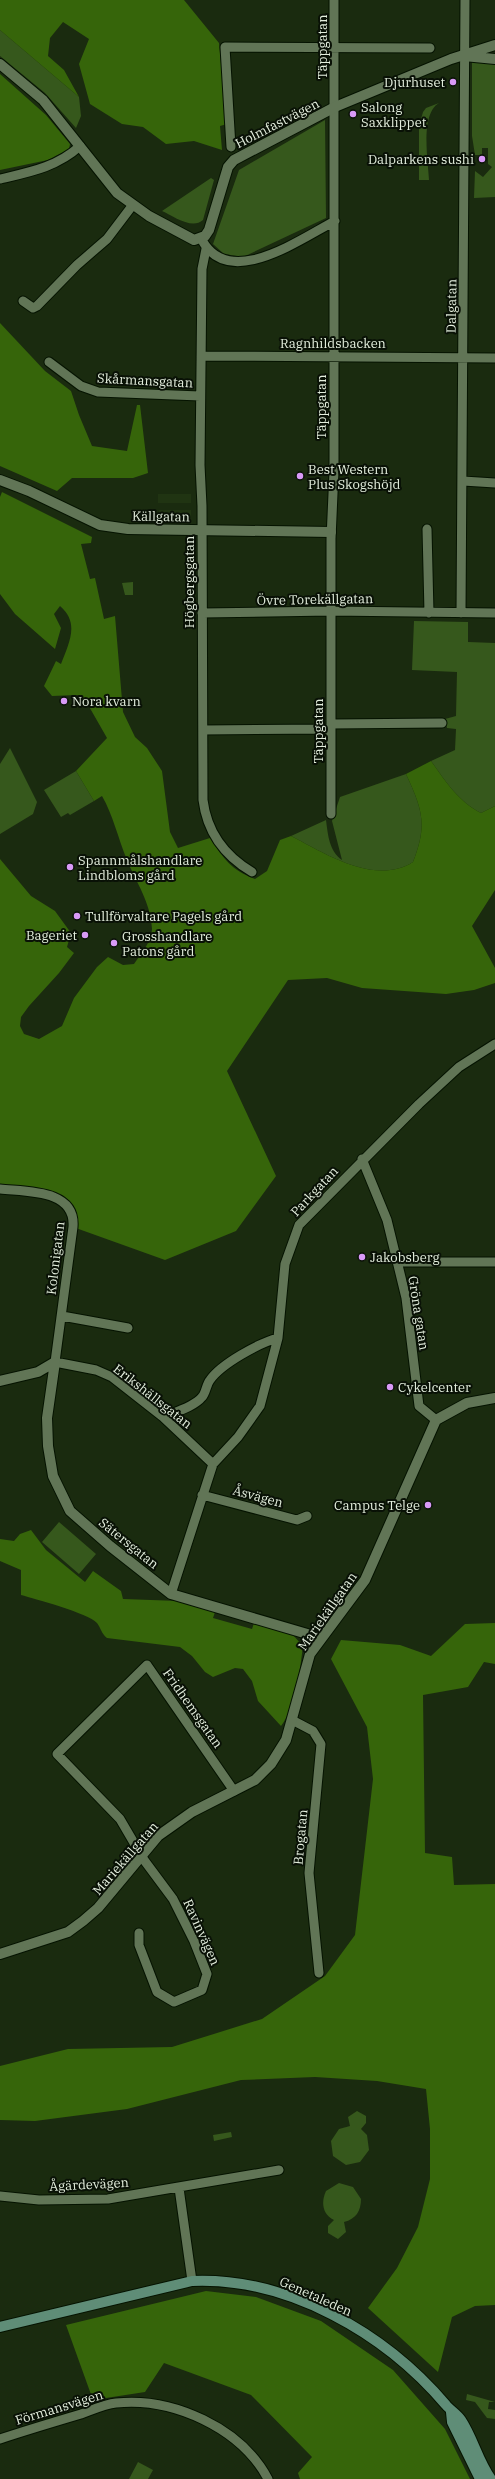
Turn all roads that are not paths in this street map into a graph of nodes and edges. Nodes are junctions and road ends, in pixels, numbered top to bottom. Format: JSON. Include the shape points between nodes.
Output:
{"nodes":[{"id":1,"x":334,"y":0,"type":"edge"},
{"id":2,"x":465,"y":0,"type":"edge"},
{"id":3,"x":495,"y":45,"type":"edge"},
{"id":4,"x":335,"y":47,"type":"junction"},
{"id":5,"x":430,"y":48,"type":"dead end"},
{"id":6,"x":464,"y":56,"type":"junction"},
{"id":7,"x":495,"y":59,"type":"edge"},
{"id":8,"x":0,"y":64,"type":"edge"},
{"id":9,"x":335,"y":107,"type":"junction"},
{"id":10,"x":80,"y":146,"type":"junction"},
{"id":11,"x":231,"y":147,"type":"dead end"},
{"id":12,"x":0,"y":179,"type":"edge"},
{"id":13,"x":132,"y":206,"type":"junction"},
{"id":14,"x":335,"y":221,"type":"junction"},
{"id":15,"x":201,"y":238,"type":"junction"},
{"id":16,"x":206,"y":250,"type":"junction"},
{"id":17,"x":23,"y":301,"type":"dead end"},
{"id":18,"x":201,"y":356,"type":"junction"},
{"id":19,"x":334,"y":356,"type":"junction"},
{"id":20,"x":464,"y":358,"type":"junction"},
{"id":21,"x":495,"y":358,"type":"edge"},
{"id":22,"x":49,"y":362,"type":"dead end"},
{"id":23,"x":200,"y":396,"type":"junction"},
{"id":24,"x":0,"y":480,"type":"edge"},
{"id":25,"x":463,"y":481,"type":"junction"},
{"id":26,"x":495,"y":483,"type":"edge"},
{"id":27,"x":427,"y":529,"type":"dead end"},
{"id":28,"x":202,"y":530,"type":"junction"},
{"id":29,"x":331,"y":532,"type":"junction"},
{"id":30,"x":331,"y":611,"type":"junction"},
{"id":31,"x":202,"y":613,"type":"junction"},
{"id":32,"x":429,"y":613,"type":"junction"},
{"id":33,"x":461,"y":613,"type":"junction"},
{"id":34,"x":495,"y":613,"type":"edge"},
{"id":35,"x":442,"y":723,"type":"dead end"},
{"id":36,"x":331,"y":726,"type":"junction"},
{"id":37,"x":203,"y":730,"type":"junction"},
{"id":38,"x":331,"y":814,"type":"dead end"},
{"id":39,"x":252,"y":872,"type":"dead end"},
{"id":40,"x":495,"y":1044,"type":"edge"},
{"id":41,"x":362,"y":1159,"type":"junction"},
{"id":42,"x":0,"y":1189,"type":"edge"},
{"id":43,"x":397,"y":1262,"type":"junction"},
{"id":44,"x":495,"y":1262,"type":"edge"},
{"id":45,"x":62,"y":1316,"type":"junction"},
{"id":46,"x":128,"y":1328,"type":"dead end"},
{"id":47,"x":278,"y":1338,"type":"junction"},
{"id":48,"x":55,"y":1362,"type":"junction"},
{"id":49,"x":0,"y":1381,"type":"edge"},
{"id":50,"x":495,"y":1398,"type":"edge"},
{"id":51,"x":163,"y":1417,"type":"junction"},
{"id":52,"x":436,"y":1420,"type":"junction"},
{"id":53,"x":213,"y":1464,"type":"junction"},
{"id":54,"x":202,"y":1495,"type":"junction"},
{"id":55,"x":307,"y":1516,"type":"dead end"},
{"id":56,"x":171,"y":1594,"type":"junction"},
{"id":57,"x":321,"y":1638,"type":"junction"},
{"id":58,"x":292,"y":1720,"type":"junction"},
{"id":59,"x":234,"y":1791,"type":"junction"},
{"id":60,"x":141,"y":1855,"type":"junction"},
{"id":61,"x":139,"y":1933,"type":"dead end"},
{"id":62,"x":0,"y":1954,"type":"edge"},
{"id":63,"x":319,"y":1973,"type":"dead end"},
{"id":64,"x":279,"y":2170,"type":"dead end"},
{"id":65,"x":179,"y":2188,"type":"junction"},
{"id":66,"x":0,"y":2196,"type":"edge"},
{"id":67,"x":192,"y":2281,"type":"junction"},
{"id":68,"x":0,"y":2327,"type":"edge"},
{"id":69,"x":0,"y":2439,"type":"edge"},
{"id":70,"x":489,"y":2478,"type":"edge"},
{"id":71,"x":268,"y":2479,"type":"edge"}],
"edges":[{"from":1,"to":4,"type":"street","name":"Täppgatan"},
{"from":2,"to":6,"type":"street","name":"Dalgatan"},
{"from":3,"to":6,"type":"street","name":"Holmfastvägen"},
{"from":4,"to":5,"type":"street"},
{"from":4,"to":9,"type":"street","name":"Täppgatan"},
{"from":4,"to":11,"type":"street","via":[[225,47]]},
{"from":6,"to":7,"type":"street"},
{"from":6,"to":9,"type":"street","name":"Holmfastvägen"},
{"from":6,"to":20,"type":"street","name":"Dalgatan"},
{"from":8,"to":10,"type":"street","via":[[43,100]]},
{"from":9,"to":14,"type":"street","name":"Täppgatan"},
{"from":9,"to":15,"type":"street","name":"Holmfastvägen","via":[[234,160],[228,167],[209,230]]},
{"from":10,"to":12,"type":"street","via":[[69,156],[50,166]]},
{"from":10,"to":13,"type":"street","via":[[117,193]]},
{"from":13,"to":15,"type":"street","via":[[194,240]]},
{"from":13,"to":17,"type":"street","via":[[108,239],[77,265],[37,306],[33,308]]},
{"from":14,"to":16,"type":"street","via":[[253,262],[220,259]]},
{"from":14,"to":19,"type":"street","name":"Täppgatan"},
{"from":15,"to":16,"type":"street"},
{"from":16,"to":18,"type":"street","name":"Högbergsgatan","via":[[202,269]]},
{"from":18,"to":19,"type":"street","name":"Ragnhildsbacken"},
{"from":18,"to":23,"type":"street","name":"Högbergsgatan"},
{"from":19,"to":20,"type":"street","name":"Ragnhildsbacken"},
{"from":19,"to":29,"type":"street","name":"Täppgatan"},
{"from":20,"to":21,"type":"street","name":"Ragnhildsbacken"},
{"from":20,"to":25,"type":"street","name":"Dalgatan"},
{"from":22,"to":23,"type":"street","name":"Skårmansgatan","via":[[81,386],[98,392]]},
{"from":23,"to":28,"type":"street","name":"Högbergsgatan"},
{"from":24,"to":28,"type":"street","name":"Källgatan","via":[[100,525],[128,529]]},
{"from":25,"to":26,"type":"street"},
{"from":25,"to":33,"type":"street","name":"Dalgatan"},
{"from":27,"to":32,"type":"street"},
{"from":28,"to":29,"type":"street","name":"Källgatan"},
{"from":28,"to":31,"type":"street","name":"Högbergsgatan"},
{"from":29,"to":30,"type":"street","name":"Täppgatan"},
{"from":30,"to":31,"type":"street","name":"Övre Torekällgatan"},
{"from":30,"to":32,"type":"street","name":"Övre Torekällgatan"},
{"from":30,"to":36,"type":"street","name":"Täppgatan"},
{"from":31,"to":37,"type":"street","name":"Högbergsgatan"},
{"from":32,"to":33,"type":"street","name":"Övre Torekällgatan"},
{"from":33,"to":34,"type":"street","name":"Övre Torekällgatan"},
{"from":35,"to":36,"type":"street"},
{"from":36,"to":37,"type":"street"},
{"from":36,"to":38,"type":"street","name":"Täppgatan"},
{"from":37,"to":39,"type":"street","name":"Högbergsgatan","via":[[203,800],[206,817],[224,850],[238,864]]},
{"from":40,"to":41,"type":"street","name":"Parkgatan","via":[[459,1067]]},
{"from":41,"to":43,"type":"street","name":"Gröna gatan","via":[[387,1220]]},
{"from":41,"to":47,"type":"street","name":"Parkgatan","via":[[299,1225],[285,1264]]},
{"from":42,"to":45,"type":"street","name":"Kolonigatan","via":[[48,1195],[68,1205],[74,1220]]},
{"from":43,"to":44,"type":"street"},
{"from":43,"to":52,"type":"street","name":"Gröna gatan","via":[[406,1298],[419,1406]]},
{"from":45,"to":46,"type":"street"},
{"from":45,"to":48,"type":"street","name":"Kolonigatan"},
{"from":47,"to":51,"type":"street","via":[[266,1342],[222,1368],[210,1380],[202,1397]]},
{"from":47,"to":53,"type":"street","name":"Parkgatan","via":[[260,1406],[238,1437]]},
{"from":48,"to":49,"type":"street","via":[[38,1372]]},
{"from":48,"to":51,"type":"street","name":"Erikshällsgatan","via":[[105,1373]]},
{"from":48,"to":56,"type":"street","name":"Sätersgatan","via":[[47,1418],[48,1446],[53,1476],[65,1504],[110,1546]]},
{"from":50,"to":52,"type":"street","via":[[467,1403]]},
{"from":51,"to":53,"type":"street","name":"Erikshällsgatan"},
{"from":52,"to":57,"type":"street","name":"Mariekällgatan","via":[[365,1580]]},
{"from":53,"to":54,"type":"street","name":"Parkgatan"},
{"from":54,"to":55,"type":"street","name":"Åsvägen","via":[[297,1520]]},
{"from":54,"to":56,"type":"street","name":"Parkgatan"},
{"from":56,"to":57,"type":"street","name":"Sätersgatan"},
{"from":57,"to":58,"type":"street","name":"Mariekällgatan","via":[[310,1654]]},
{"from":58,"to":59,"type":"street","name":"Mariekällgatan","via":[[286,1740],[271,1764],[255,1780]]},
{"from":58,"to":63,"type":"street","name":"Brogatan","via":[[314,1730],[321,1744],[309,1873]]},
{"from":59,"to":60,"type":"street","name":"Mariekällgatan","via":[[175,1822]]},
{"from":59,"to":60,"type":"street","name":"Fridhemsgatan","via":[[147,1665],[57,1754],[120,1819]]},
{"from":60,"to":61,"type":"street","name":"Ravinvägen","via":[[173,1899],[194,1941],[207,1974],[202,1990],[174,2002],[157,1992],[140,1945]]},
{"from":60,"to":62,"type":"street","name":"Mariekällgatan","via":[[98,1908],[78,1925],[68,1932]]},
{"from":64,"to":65,"type":"street","name":"Ågärdevägen"},
{"from":65,"to":66,"type":"street","name":"Ågärdevägen","via":[[108,2199],[39,2200]]},
{"from":65,"to":67,"type":"street"},
{"from":67,"to":68,"type":"main road","name":"Genetaleden"},
{"from":67,"to":70,"type":"main road","name":"Genetaleden","via":[[220,2280],[249,2284],[282,2293],[316,2307],[353,2327],[399,2358],[430,2386],[460,2419]]},
{"from":69,"to":71,"type":"street","name":"Förmansvägen","via":[[116,2403],[167,2406],[205,2420],[235,2440],[262,2467]]}]}
